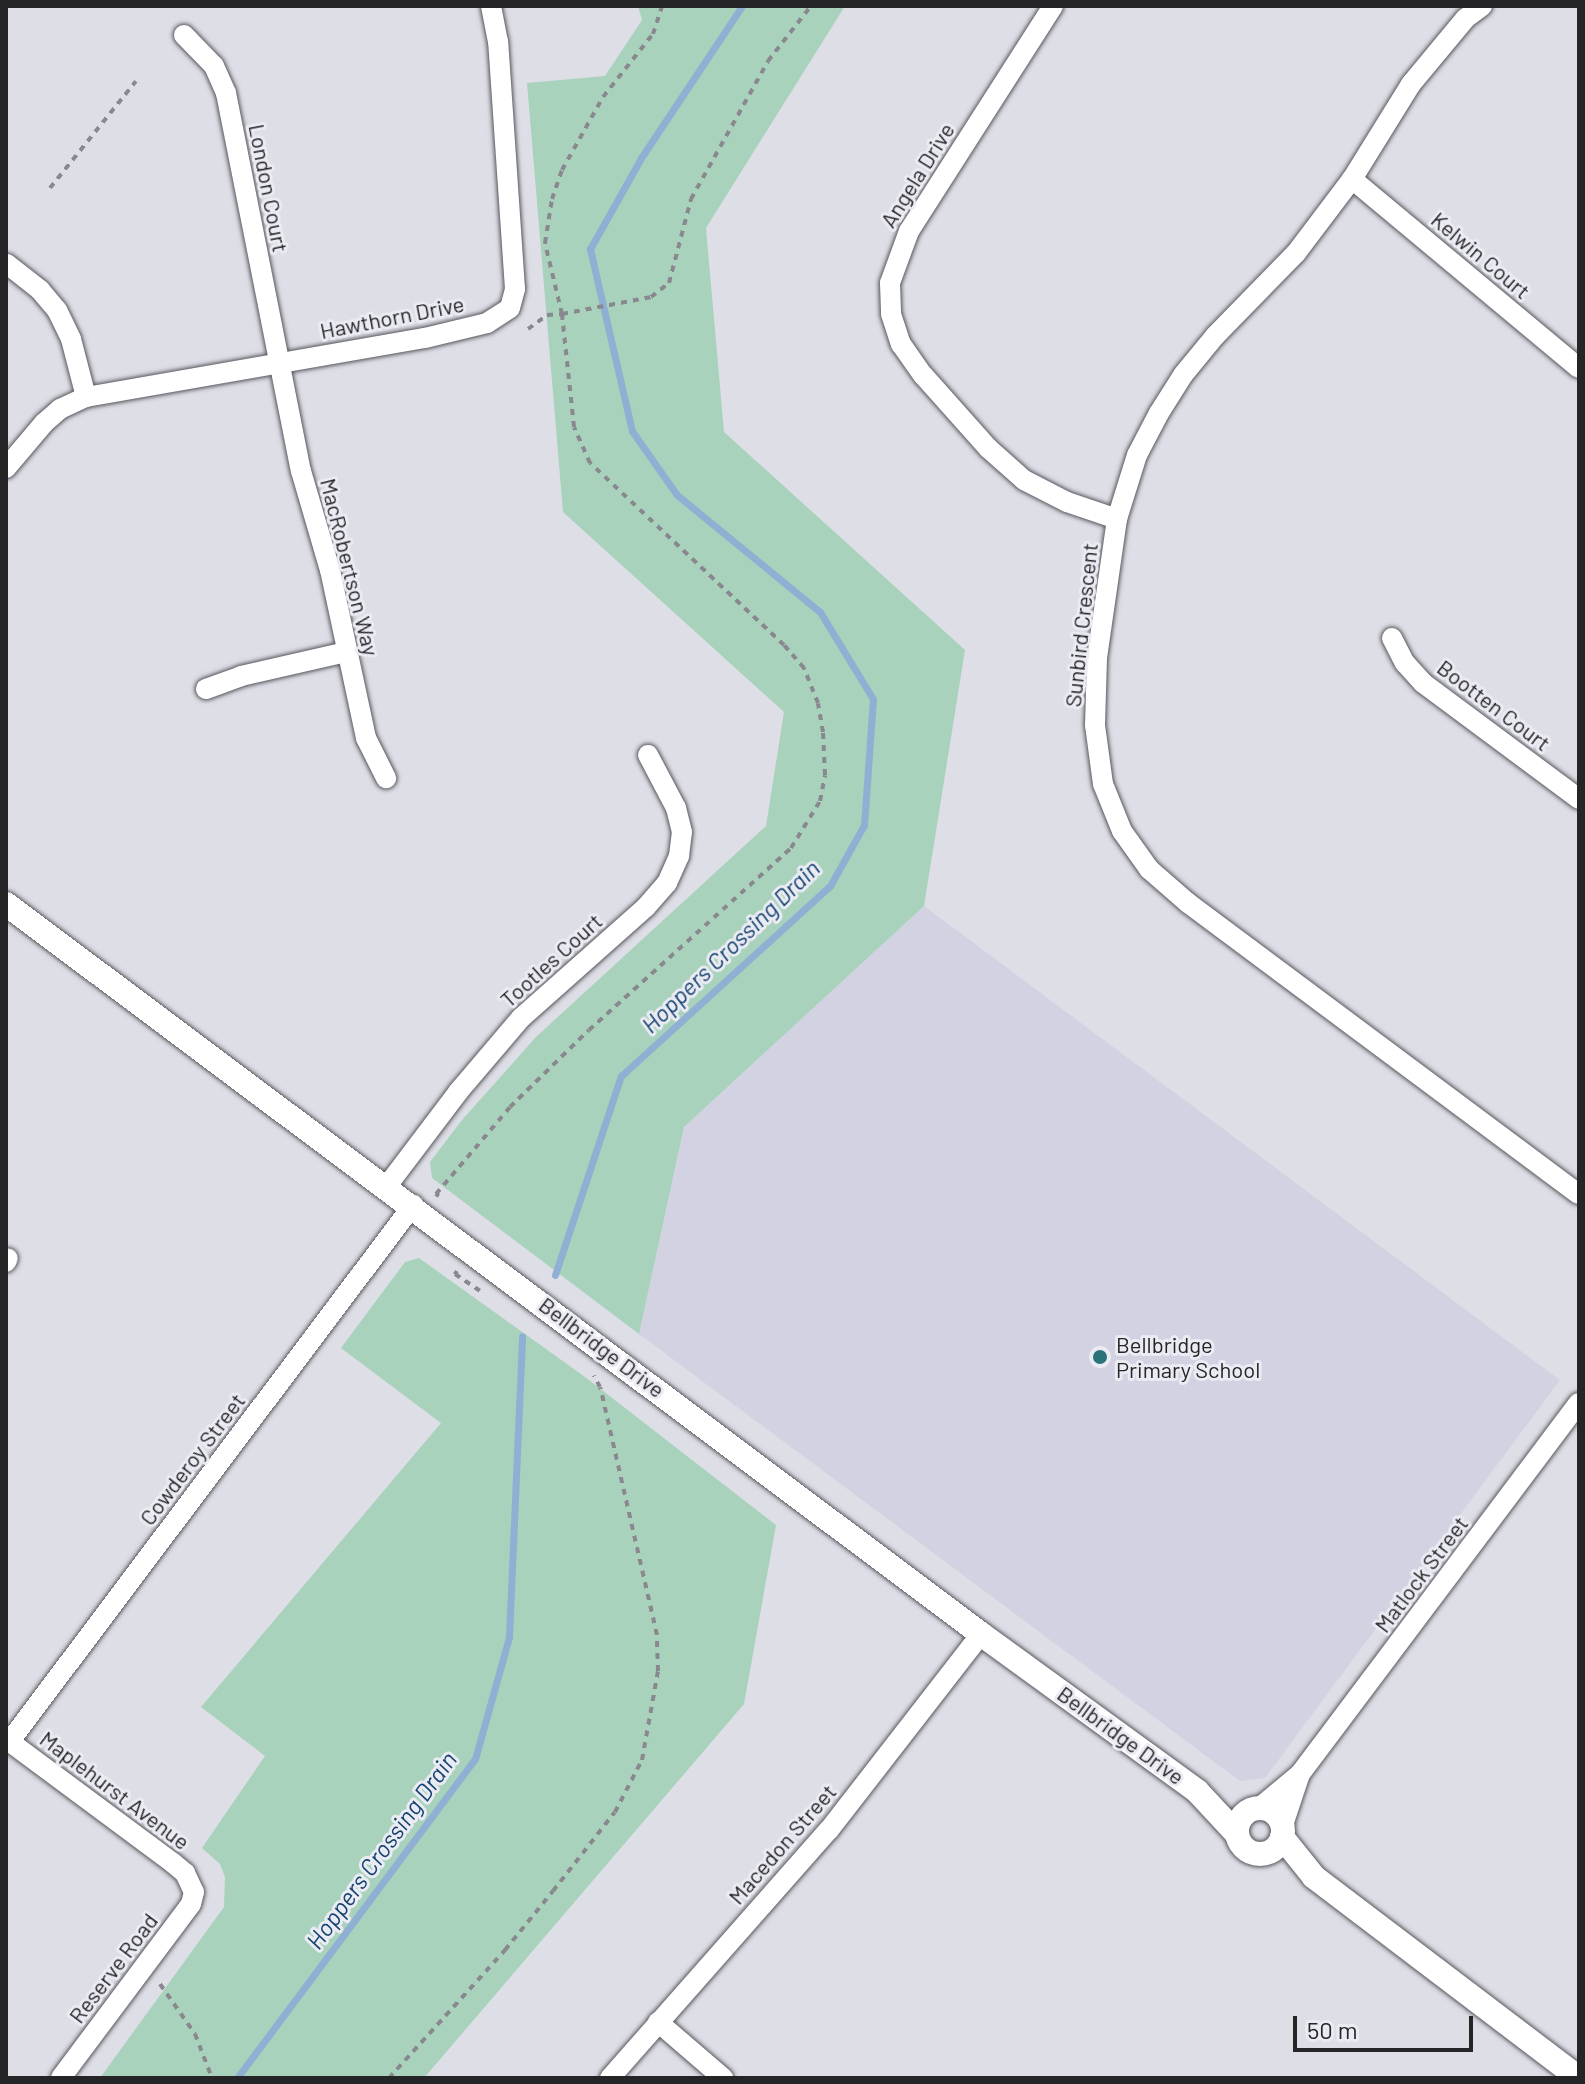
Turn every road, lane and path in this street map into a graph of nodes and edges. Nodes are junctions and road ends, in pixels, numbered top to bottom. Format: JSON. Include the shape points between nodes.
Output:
{"nodes":[{"id":1,"x":491,"y":6,"type":"edge"},
{"id":2,"x":662,"y":6,"type":"edge"},
{"id":3,"x":811,"y":6,"type":"edge"},
{"id":4,"x":1053,"y":6,"type":"edge"},
{"id":5,"x":1482,"y":6,"type":"edge"},
{"id":6,"x":184,"y":35,"type":"dead end"},
{"id":7,"x":136,"y":81,"type":"dead end"},
{"id":8,"x":1352,"y":179,"type":"junction"},
{"id":9,"x":50,"y":188,"type":"dead end"},
{"id":10,"x":7,"y":264,"type":"edge"},
{"id":11,"x":562,"y":314,"type":"junction"},
{"id":12,"x":528,"y":329,"type":"dead end"},
{"id":13,"x":279,"y":363,"type":"junction"},
{"id":14,"x":1579,"y":368,"type":"edge"},
{"id":15,"x":86,"y":397,"type":"junction"},
{"id":16,"x":6,"y":468,"type":"edge"},
{"id":17,"x":1117,"y":519,"type":"junction"},
{"id":18,"x":1392,"y":638,"type":"dead end"},
{"id":19,"x":347,"y":652,"type":"junction"},
{"id":20,"x":206,"y":689,"type":"dead end"},
{"id":21,"x":648,"y":755,"type":"dead end"},
{"id":22,"x":386,"y":778,"type":"dead end"},
{"id":23,"x":1579,"y":799,"type":"edge"},
{"id":24,"x":6,"y":904,"type":"edge"},
{"id":25,"x":387,"y":1186,"type":"junction"},
{"id":26,"x":1579,"y":1194,"type":"edge"},
{"id":27,"x":449,"y":1203,"type":"dead end"},
{"id":28,"x":413,"y":1205,"type":"junction"},
{"id":29,"x":472,"y":1250,"type":"junction"},
{"id":30,"x":491,"y":1295,"type":"dead end"},
{"id":31,"x":591,"y":1372,"type":"dead end"},
{"id":32,"x":1579,"y":1403,"type":"edge"},
{"id":33,"x":981,"y":1634,"type":"junction"},
{"id":34,"x":8,"y":1740,"type":"edge"},
{"id":35,"x":1300,"y":1774,"type":"junction"},
{"id":36,"x":1197,"y":1791,"type":"junction"},
{"id":37,"x":1255,"y":1808,"type":"junction"},
{"id":38,"x":1282,"y":1832,"type":"junction"},
{"id":39,"x":1237,"y":1834,"type":"junction"},
{"id":40,"x":1258,"y":1854,"type":"junction"},
{"id":41,"x":1314,"y":1877,"type":"junction"},
{"id":42,"x":193,"y":1883,"type":"joint"},
{"id":43,"x":159,"y":1986,"type":"dead end"},
{"id":44,"x":658,"y":2022,"type":"junction"},
{"id":45,"x":61,"y":2078,"type":"edge"},
{"id":46,"x":212,"y":2078,"type":"edge"},
{"id":47,"x":389,"y":2078,"type":"edge"},
{"id":48,"x":610,"y":2078,"type":"edge"},
{"id":49,"x":723,"y":2078,"type":"edge"},
{"id":50,"x":1579,"y":2078,"type":"edge"}],
"edges":[{"from":1,"to":13,"type":"street","name":"Hawthorn Drive","via":[[515,289],[510,308],[487,323]]},
{"from":2,"to":11,"type":"path","via":[[653,34],[603,97],[562,170],[552,199],[545,243]]},
{"from":3,"to":11,"type":"path","via":[[768,61],[691,199],[669,283],[651,297]]},
{"from":4,"to":17,"type":"street","name":"Angela Drive","via":[[909,231],[895,259],[891,314],[901,344],[923,375],[988,448],[1024,480]]},
{"from":5,"to":8,"type":"street","name":"Sunbird Crescent","via":[[1411,84]]},
{"from":6,"to":13,"type":"street","name":"London Court","via":[[214,66],[226,93]]},
{"from":7,"to":9,"type":"path"},
{"from":8,"to":14,"type":"street","name":"Kelwin Court"},
{"from":8,"to":17,"type":"street","name":"Sunbird Crescent","via":[[1296,253],[1183,375],[1137,455]]},
{"from":10,"to":15,"type":"street","via":[[57,310],[71,339]]},
{"from":11,"to":12,"type":"path","via":[[547,315]]},
{"from":11,"to":27,"type":"path","via":[[580,445],[604,479],[797,658],[818,703],[825,775],[820,801],[791,848],[510,1107],[436,1194]]},
{"from":13,"to":15,"type":"street","name":"Hawthorn Drive"},
{"from":13,"to":19,"type":"street","name":"MacRobertson Way"},
{"from":15,"to":16,"type":"street","name":"Hawthorn Drive","via":[[44,423]]},
{"from":17,"to":26,"type":"street","name":"Sunbird Crescent","via":[[1097,658],[1095,725],[1103,784],[1122,831],[1149,869],[1188,903]]},
{"from":18,"to":23,"type":"street","name":"Bootten Court","via":[[1423,683]]},
{"from":19,"to":20,"type":"street"},
{"from":19,"to":22,"type":"street","name":"MacRobertson Way","via":[[366,738]]},
{"from":21,"to":25,"type":"street","name":"Tootles Court","via":[[676,808],[682,832],[667,883],[521,1018]]},
{"from":24,"to":25,"type":"street","name":"Bellbridge Drive"},
{"from":25,"to":28,"type":"street","name":"Bellbridge Drive"},
{"from":28,"to":29,"type":"street","name":"Bellbridge Drive"},
{"from":28,"to":34,"type":"street","name":"Cowderoy Street"},
{"from":29,"to":30,"type":"path","via":[[455,1274]]},
{"from":29,"to":33,"type":"street","name":"Bellbridge Drive"},
{"from":31,"to":47,"type":"path","via":[[600,1387],[657,1635],[658,1671],[642,1760],[615,1812],[553,1891]]},
{"from":32,"to":35,"type":"street","name":"Matlock Street"},
{"from":33,"to":36,"type":"street","name":"Bellbridge Drive"},
{"from":33,"to":44,"type":"street","name":"Macedon Street","via":[[829,1830]]},
{"from":34,"to":42,"type":"street","name":"Maplehurst Avenue"},
{"from":35,"to":37,"type":"street","name":"Matlock Street"},
{"from":35,"to":38,"type":"street","name":"Matlock Street"},
{"from":36,"to":37,"type":"street","name":"Bellbridge Drive"},
{"from":36,"to":39,"type":"street","name":"Bellbridge Drive"},
{"from":37,"to":38,"type":"street","via":[[1274,1812]]},
{"from":37,"to":39,"type":"street","via":[[1239,1819]]},
{"from":38,"to":40,"type":"street","via":[[1273,1850]]},
{"from":38,"to":41,"type":"street"},
{"from":39,"to":40,"type":"street","via":[[1244,1848]]},
{"from":40,"to":41,"type":"street"},
{"from":41,"to":50,"type":"street"},
{"from":42,"to":45,"type":"street","name":"Reserve Road","via":[[191,1904]]},
{"from":43,"to":46,"type":"path","via":[[195,2034]]},
{"from":44,"to":48,"type":"street","name":"Macedon Street"},
{"from":44,"to":49,"type":"street"}]}
